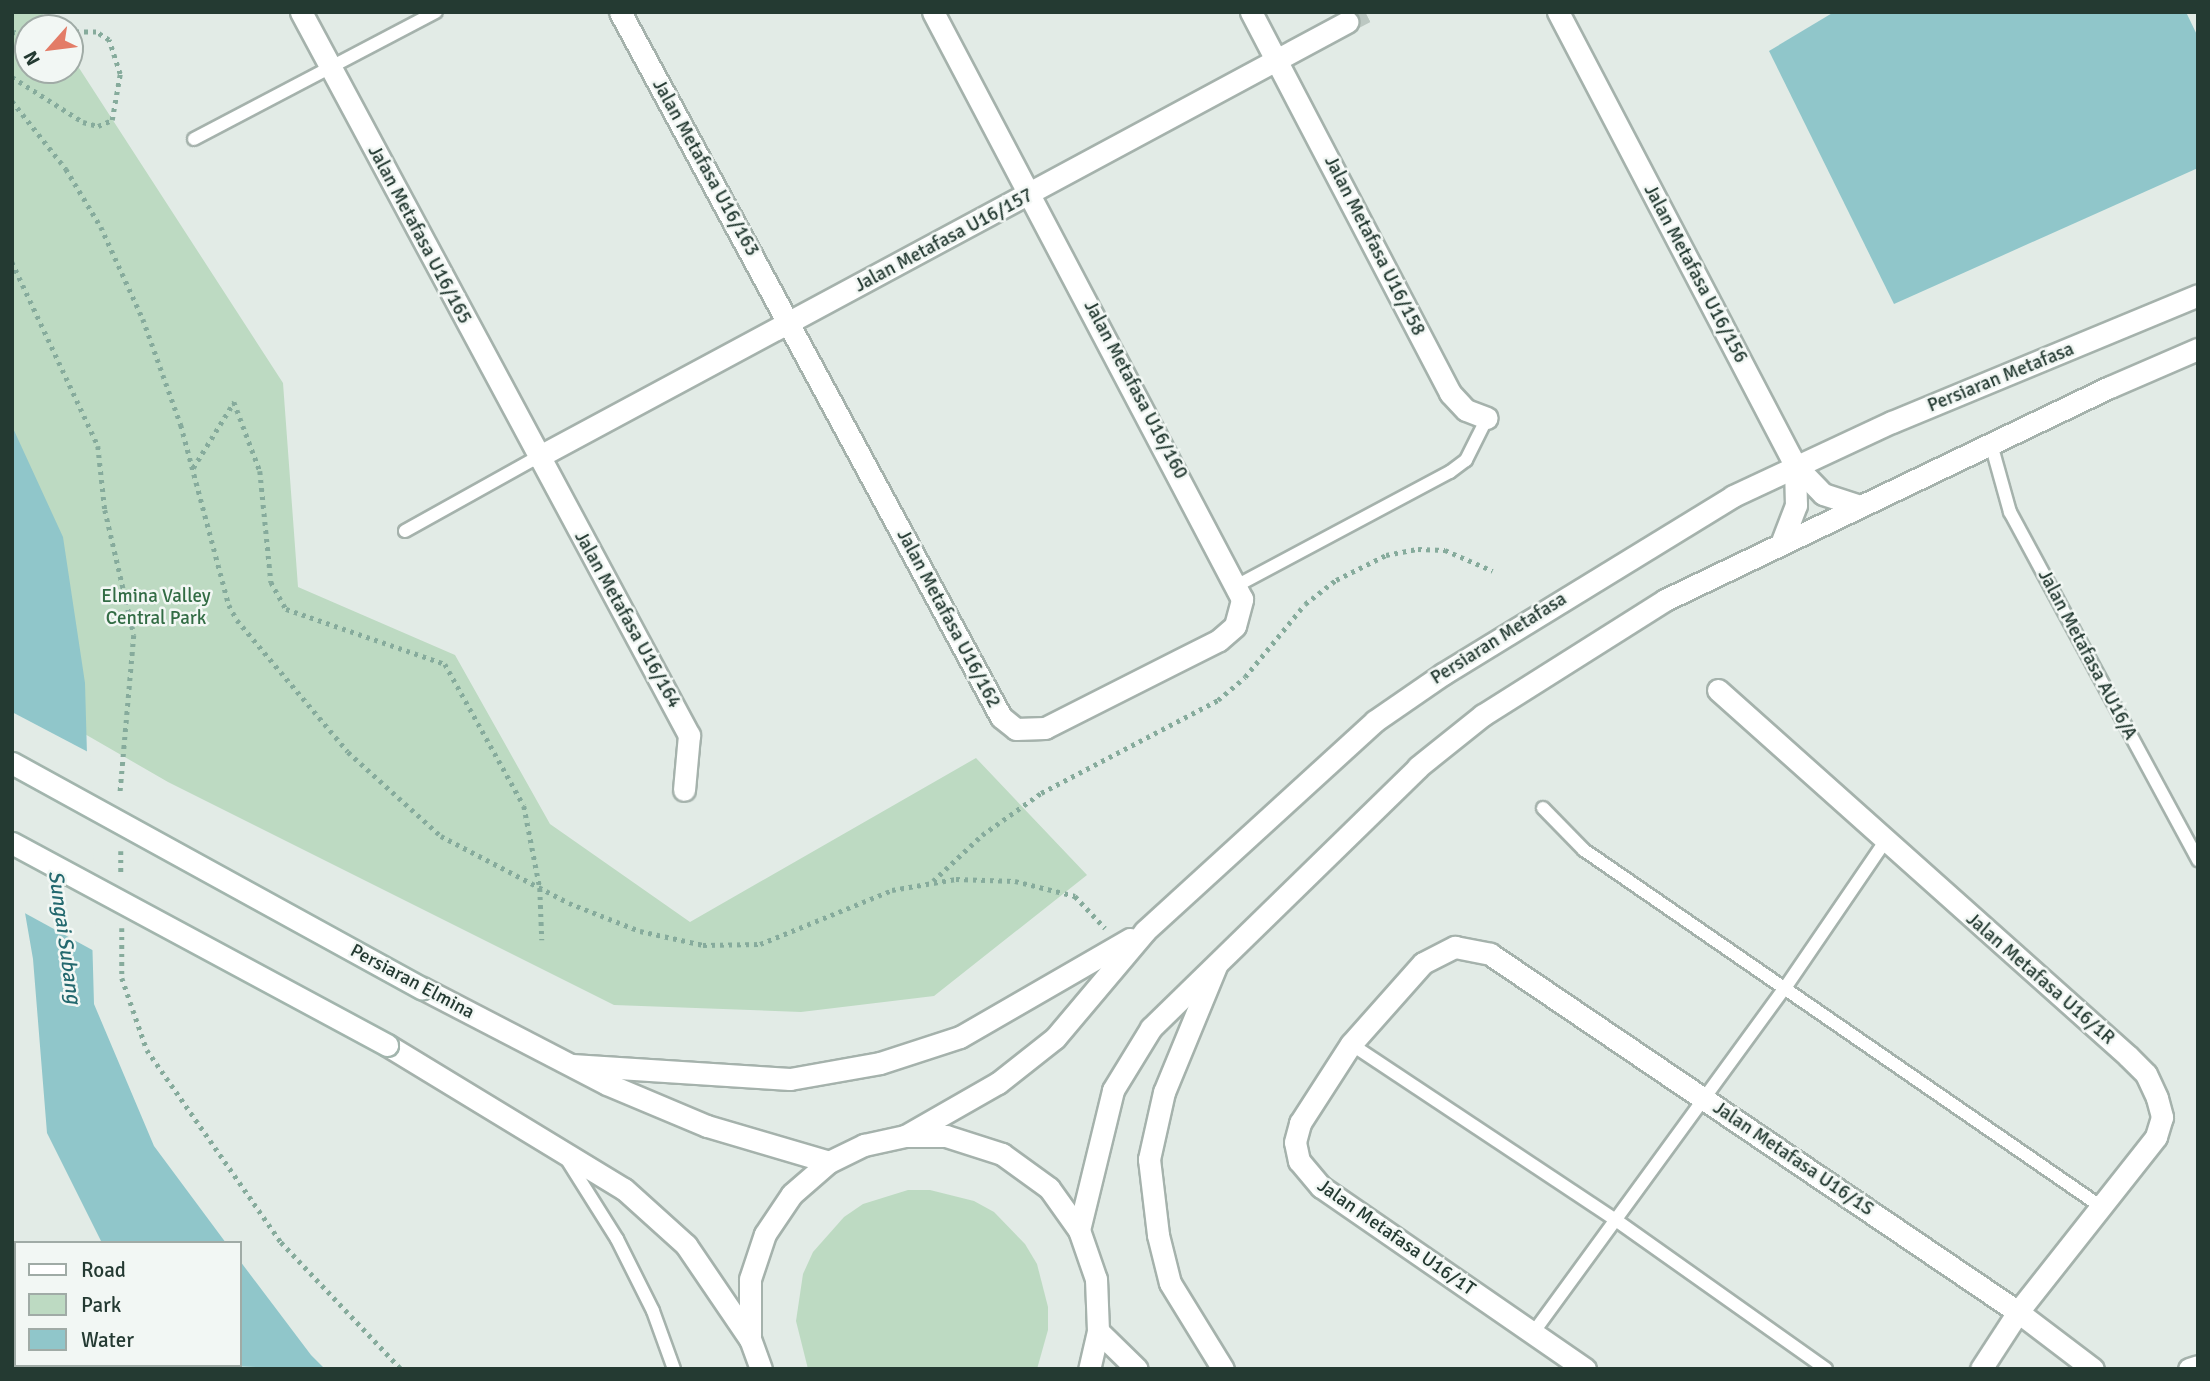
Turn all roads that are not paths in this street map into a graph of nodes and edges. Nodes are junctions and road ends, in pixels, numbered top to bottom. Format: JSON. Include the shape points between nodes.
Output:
{"nodes":[{"id":1,"x":301,"y":12,"type":"edge"},
{"id":2,"x":436,"y":12,"type":"edge"},
{"id":3,"x":620,"y":12,"type":"edge"},
{"id":4,"x":933,"y":12,"type":"edge"},
{"id":5,"x":1251,"y":12,"type":"edge"},
{"id":6,"x":1558,"y":12,"type":"edge"},
{"id":7,"x":1347,"y":22,"type":"tunnel mouth"},
{"id":8,"x":1277,"y":59,"type":"junction"},
{"id":9,"x":331,"y":69,"type":"junction"},
{"id":10,"x":194,"y":139,"type":"dead end"},
{"id":11,"x":1032,"y":194,"type":"junction"},
{"id":12,"x":2198,"y":295,"type":"edge"},
{"id":13,"x":790,"y":324,"type":"junction"},
{"id":14,"x":2198,"y":349,"type":"edge"},
{"id":15,"x":1487,"y":418,"type":"joint"},
{"id":16,"x":1991,"y":444,"type":"junction"},
{"id":17,"x":538,"y":457,"type":"junction"},
{"id":18,"x":1795,"y":465,"type":"junction"},
{"id":19,"x":1859,"y":506,"type":"junction"},
{"id":20,"x":405,"y":531,"type":"dead end"},
{"id":21,"x":1782,"y":542,"type":"junction"},
{"id":22,"x":1238,"y":585,"type":"junction"},
{"id":23,"x":1718,"y":690,"type":"dead end"},
{"id":24,"x":12,"y":763,"type":"edge"},
{"id":25,"x":684,"y":790,"type":"dead end"},
{"id":26,"x":1543,"y":808,"type":"dead end"},
{"id":27,"x":12,"y":843,"type":"edge"},
{"id":28,"x":1884,"y":843,"type":"junction"},
{"id":29,"x":2198,"y":860,"type":"edge"},
{"id":30,"x":1145,"y":931,"type":"junction"},
{"id":31,"x":1490,"y":954,"type":"joint"},
{"id":32,"x":1218,"y":961,"type":"junction"},
{"id":33,"x":1786,"y":988,"type":"junction"},
{"id":34,"x":1351,"y":1044,"type":"junction"},
{"id":35,"x":572,"y":1065,"type":"junction"},
{"id":36,"x":1702,"y":1097,"type":"junction"},
{"id":37,"x":905,"y":1136,"type":"junction"},
{"id":38,"x":558,"y":1145,"type":"junction"},
{"id":39,"x":829,"y":1163,"type":"junction"},
{"id":40,"x":2100,"y":1206,"type":"junction"},
{"id":41,"x":1612,"y":1218,"type":"junction"},
{"id":42,"x":1079,"y":1230,"type":"junction"},
{"id":43,"x":2018,"y":1312,"type":"junction"},
{"id":44,"x":1098,"y":1331,"type":"junction"},
{"id":45,"x":1533,"y":1333,"type":"junction"},
{"id":46,"x":750,"y":1339,"type":"junction"},
{"id":47,"x":2198,"y":1366,"type":"edge"},
{"id":48,"x":674,"y":1369,"type":"edge"},
{"id":49,"x":761,"y":1369,"type":"edge"},
{"id":50,"x":1089,"y":1369,"type":"edge"},
{"id":51,"x":1137,"y":1369,"type":"edge"},
{"id":52,"x":1223,"y":1369,"type":"edge"},
{"id":53,"x":1585,"y":1369,"type":"edge"},
{"id":54,"x":1826,"y":1369,"type":"edge"},
{"id":55,"x":1981,"y":1369,"type":"edge"},
{"id":56,"x":2094,"y":1369,"type":"edge"},
{"id":57,"x":2189,"y":1369,"type":"edge"}],
"edges":[{"from":1,"to":9,"type":"street","name":"Jalan Metafasa U16/165"},
{"from":2,"to":9,"type":"lane"},
{"from":3,"to":13,"type":"street","name":"Jalan Metafasa U16/163"},
{"from":4,"to":11,"type":"street","name":"Jalan Metafasa U16/160"},
{"from":5,"to":8,"type":"street","name":"Jalan Metafasa U16/158"},
{"from":6,"to":18,"type":"street","name":"Jalan Metafasa U16/156"},
{"from":7,"to":8,"type":"street","name":"Jalan Metafasa U16/157"},
{"from":8,"to":11,"type":"street","name":"Jalan Metafasa U16/157"},
{"from":8,"to":15,"type":"street","name":"Jalan Metafasa U16/158","via":[[1450,393],[1466,410]]},
{"from":9,"to":10,"type":"lane"},
{"from":9,"to":17,"type":"street","name":"Jalan Metafasa U16/165"},
{"from":11,"to":13,"type":"street","name":"Jalan Metafasa U16/157"},
{"from":11,"to":22,"type":"street","name":"Jalan Metafasa U16/160"},
{"from":12,"to":18,"type":"street","name":"Persiaran Metafasa"},
{"from":13,"to":17,"type":"street","name":"Jalan Metafasa U16/157"},
{"from":13,"to":22,"type":"street","name":"Jalan Metafasa U16/162","via":[[1001,717],[1016,729],[1063,722],[1219,640],[1235,626],[1240,612]]},
{"from":14,"to":16,"type":"street"},
{"from":15,"to":22,"type":"lane","via":[[1466,460],[1450,472]]},
{"from":16,"to":19,"type":"street"},
{"from":16,"to":29,"type":"lane","name":"Jalan Metafasa AU16/A","via":[[2010,512]]},
{"from":17,"to":20,"type":"lane"},
{"from":17,"to":25,"type":"street","name":"Jalan Metafasa U16/164","via":[[689,735]]},
{"from":18,"to":19,"type":"street","via":[[1823,494]]},
{"from":18,"to":21,"type":"street","name":"Jalan Metafasa U16/156","via":[[1796,505]]},
{"from":18,"to":30,"type":"street","name":"Persiaran Metafasa","via":[[1733,495],[1636,553],[1376,721]]},
{"from":19,"to":21,"type":"street"},
{"from":21,"to":32,"type":"street","via":[[1665,600],[1483,716],[1418,767]]},
{"from":23,"to":28,"type":"street","name":"Jalan Metafasa U16/1R"},
{"from":24,"to":35,"type":"street","name":"Persiaran Elmina","bridge":true},
{"from":26,"to":33,"type":"lane","via":[[1584,850]]},
{"from":27,"to":38,"type":"street","bridge":true,"via":[[387,1045]]},
{"from":28,"to":33,"type":"lane"},
{"from":28,"to":40,"type":"street","name":"Jalan Metafasa U16/1R","via":[[2146,1074],[2162,1117],[2156,1137]]},
{"from":30,"to":35,"type":"street","via":[[960,1037],[880,1063],[790,1079]]},
{"from":30,"to":37,"type":"street","name":"Persiaran Metafasa","via":[[1055,1038],[998,1083]]},
{"from":31,"to":34,"type":"street","name":"Jalan Metafasa U16/1T","via":[[1455,947],[1431,957]]},
{"from":31,"to":36,"type":"street","name":"Jalan Metafasa U16/1S"},
{"from":32,"to":42,"type":"street","via":[[1151,1028],[1114,1090]]},
{"from":32,"to":52,"type":"street","via":[[1164,1093],[1149,1159],[1158,1235],[1170,1283]]},
{"from":33,"to":36,"type":"lane"},
{"from":33,"to":40,"type":"lane"},
{"from":34,"to":41,"type":"lane"},
{"from":34,"to":45,"type":"street","name":"Jalan Metafasa U16/1T","via":[[1300,1123],[1295,1142],[1299,1161],[1321,1187]]},
{"from":35,"to":39,"type":"street","name":"Persiaran Elmina","via":[[707,1125]]},
{"from":36,"to":41,"type":"lane"},
{"from":36,"to":43,"type":"street","name":"Jalan Metafasa U16/1S"},
{"from":37,"to":39,"type":"street","via":[[864,1145]]},
{"from":37,"to":42,"type":"street","via":[[946,1136],[1002,1154],[1049,1188]]},
{"from":38,"to":46,"type":"street","via":[[624,1189],[686,1245]]},
{"from":38,"to":48,"type":"lane","via":[[617,1239],[653,1311]]},
{"from":39,"to":46,"type":"street","via":[[792,1194],[765,1234],[750,1279]]},
{"from":40,"to":43,"type":"street","name":"Jalan Metafasa U16/1R"},
{"from":41,"to":45,"type":"lane"},
{"from":41,"to":54,"type":"lane"},
{"from":42,"to":44,"type":"street","via":[[1096,1279]]},
{"from":43,"to":55,"type":"street"},
{"from":43,"to":56,"type":"street","name":"Jalan Metafasa U16/1S"},
{"from":44,"to":50,"type":"street"},
{"from":44,"to":51,"type":"street"},
{"from":45,"to":53,"type":"street","name":"Jalan Metafasa U16/1T"},
{"from":46,"to":49,"type":"street"},
{"from":47,"to":57,"type":"street"}]}
